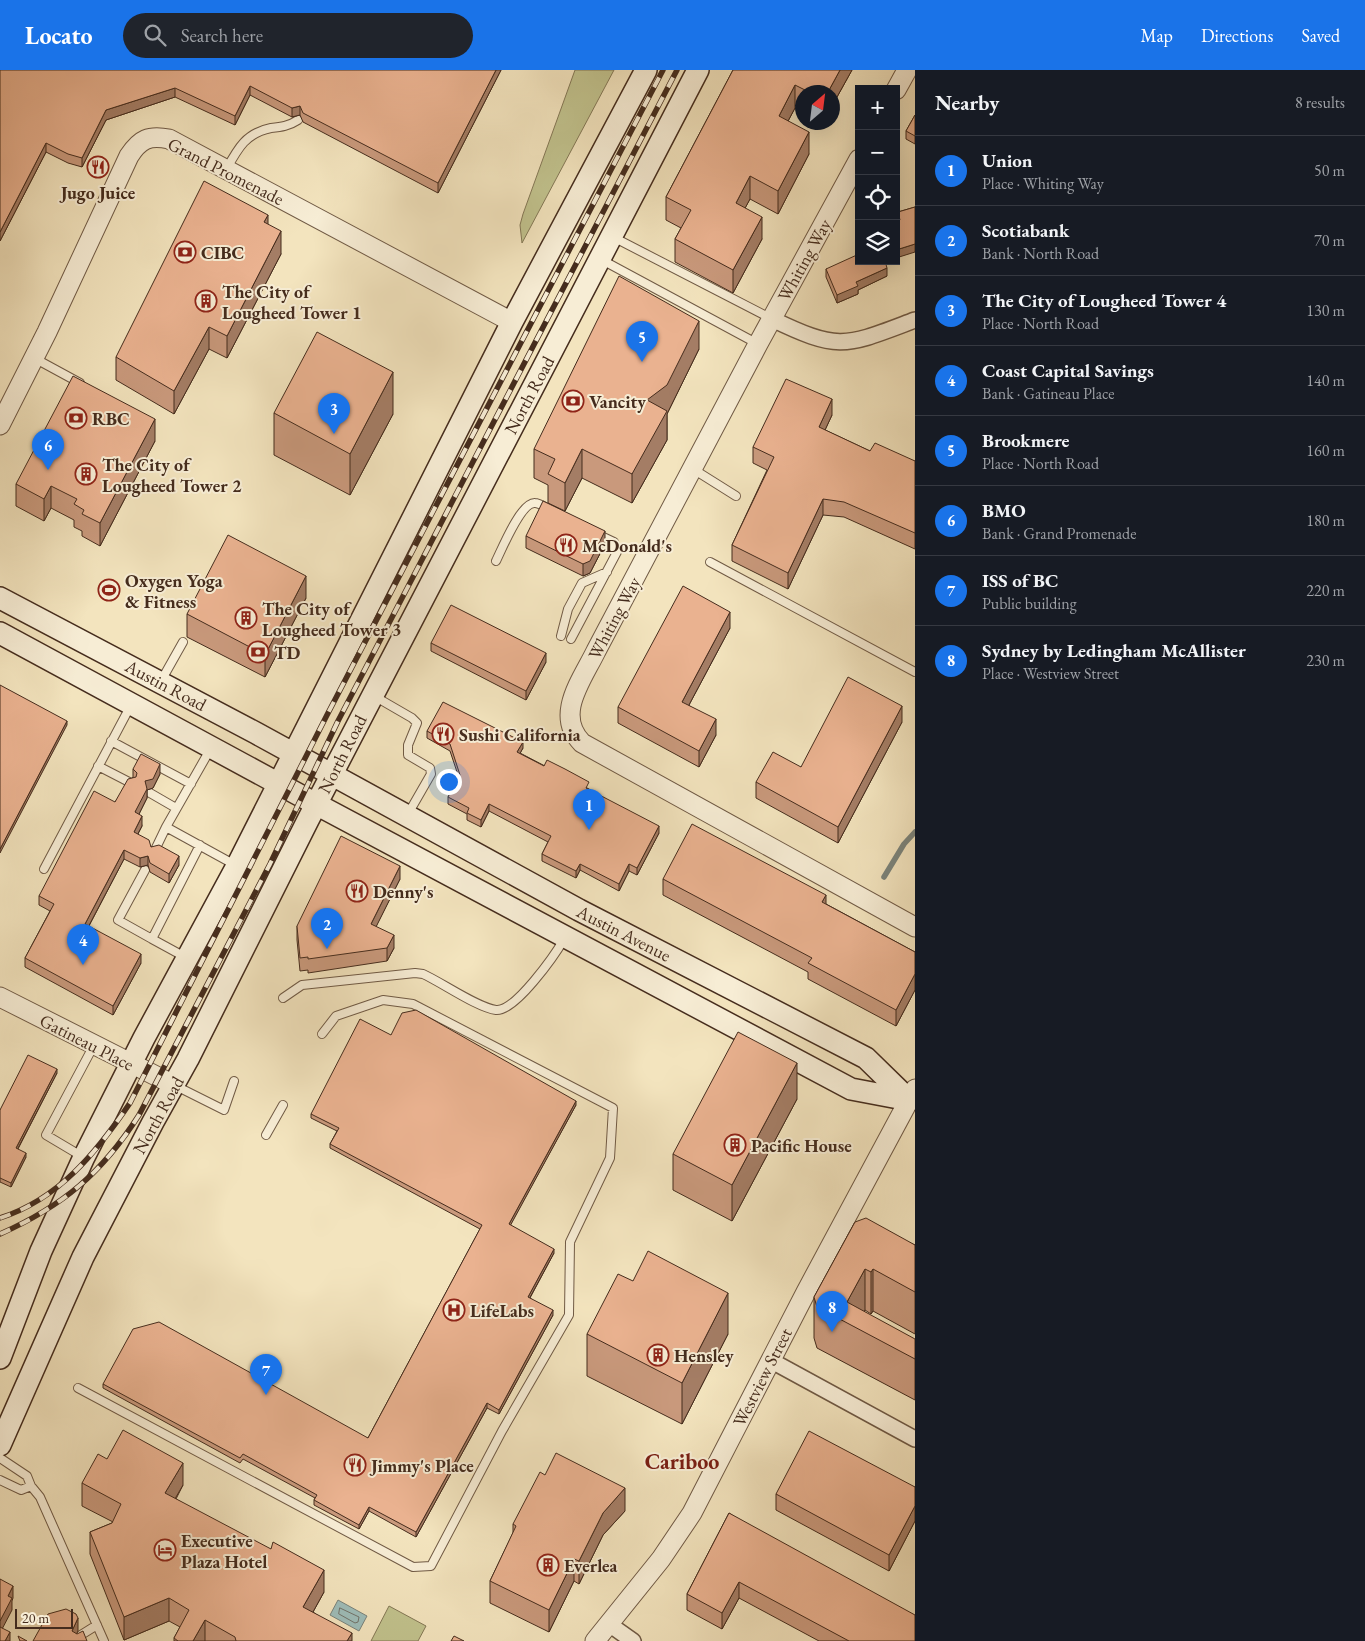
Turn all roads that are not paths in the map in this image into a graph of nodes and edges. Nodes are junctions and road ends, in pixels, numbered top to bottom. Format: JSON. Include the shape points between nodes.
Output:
{"nodes":[{"id":1,"x":646,"y":70,"type":"edge"},
{"id":2,"x":698,"y":70,"type":"edge"},
{"id":3,"x":907,"y":70,"type":"edge"},
{"id":4,"x":899,"y":85,"type":"edge"},
{"id":5,"x":298,"y":120,"type":"dead end"},
{"id":6,"x":855,"y":166,"type":"edge"},
{"id":7,"x":226,"y":170,"type":"junction"},
{"id":8,"x":611,"y":236,"type":"junction"},
{"id":9,"x":600,"y":259,"type":"junction"},
{"id":10,"x":772,"y":319,"type":"junction"},
{"id":11,"x":915,"y":320,"type":"edge"},
{"id":12,"x":512,"y":322,"type":"junction"},
{"id":13,"x":758,"y":344,"type":"junction"},
{"id":14,"x":34,"y":358,"type":"junction"},
{"id":15,"x":90,"y":388,"type":"edge"},
{"id":16,"x":0,"y":425,"type":"edge"},
{"id":17,"x":692,"y":470,"type":"junction"},
{"id":18,"x":736,"y":496,"type":"dead end"},
{"id":19,"x":558,"y":513,"type":"edge"},
{"id":20,"x":588,"y":528,"type":"edge"},
{"id":21,"x":496,"y":561,"type":"dead end"},
{"id":22,"x":710,"y":562,"type":"dead end"},
{"id":23,"x":607,"y":572,"type":"junction"},
{"id":24,"x":0,"y":598,"type":"edge"},
{"id":25,"x":0,"y":632,"type":"edge"},
{"id":26,"x":561,"y":636,"type":"dead end"},
{"id":27,"x":571,"y":639,"type":"dead end"},
{"id":28,"x":183,"y":642,"type":"dead end"},
{"id":29,"x":915,"y":672,"type":"edge"},
{"id":30,"x":160,"y":682,"type":"junction"},
{"id":31,"x":372,"y":695,"type":"junction"},
{"id":32,"x":132,"y":703,"type":"junction"},
{"id":33,"x":111,"y":741,"type":"junction"},
{"id":34,"x":212,"y":746,"type":"junction"},
{"id":35,"x":294,"y":754,"type":"junction"},
{"id":36,"x":98,"y":766,"type":"junction"},
{"id":37,"x":331,"y":774,"type":"junction"},
{"id":38,"x":131,"y":783,"type":"edge"},
{"id":39,"x":278,"y":783,"type":"junction"},
{"id":40,"x":191,"y":784,"type":"junction"},
{"id":41,"x":150,"y":793,"type":"dead end"},
{"id":42,"x":316,"y":804,"type":"junction"},
{"id":43,"x":176,"y":808,"type":"junction"},
{"id":44,"x":406,"y":817,"type":"junction"},
{"id":45,"x":166,"y":827,"type":"junction"},
{"id":46,"x":200,"y":845,"type":"junction"},
{"id":47,"x":154,"y":852,"type":"edge"},
{"id":48,"x":237,"y":866,"type":"junction"},
{"id":49,"x":44,"y":869,"type":"dead end"},
{"id":50,"x":145,"y":870,"type":"dead end"},
{"id":51,"x":579,"y":910,"type":"junction"},
{"id":52,"x":915,"y":926,"type":"edge"},
{"id":53,"x":565,"y":937,"type":"junction"},
{"id":54,"x":152,"y":939,"type":"junction"},
{"id":55,"x":187,"y":958,"type":"junction"},
{"id":56,"x":0,"y":997,"type":"edge"},
{"id":57,"x":284,"y":998,"type":"dead end"},
{"id":58,"x":322,"y":1034,"type":"dead end"},
{"id":59,"x":94,"y":1045,"type":"junction"},
{"id":60,"x":131,"y":1064,"type":"junction"},
{"id":61,"x":234,"y":1081,"type":"dead end"},
{"id":62,"x":174,"y":1085,"type":"junction"},
{"id":63,"x":913,"y":1098,"type":"edge"},
{"id":64,"x":283,"y":1105,"type":"dead end"},
{"id":65,"x":266,"y":1135,"type":"dead end"},
{"id":66,"x":84,"y":1157,"type":"junction"},
{"id":67,"x":0,"y":1358,"type":"edge"},
{"id":68,"x":770,"y":1360,"type":"junction"},
{"id":69,"x":78,"y":1388,"type":"dead end"},
{"id":70,"x":915,"y":1439,"type":"edge"},
{"id":71,"x":0,"y":1445,"type":"edge"},
{"id":72,"x":0,"y":1458,"type":"edge"},
{"id":73,"x":0,"y":1480,"type":"edge"},
{"id":74,"x":31,"y":1486,"type":"junction"},
{"id":75,"x":609,"y":1624,"type":"junction"},
{"id":76,"x":97,"y":1625,"type":"junction"},
{"id":77,"x":77,"y":1641,"type":"edge"},
{"id":78,"x":104,"y":1641,"type":"edge"},
{"id":79,"x":595,"y":1641,"type":"edge"},
{"id":80,"x":633,"y":1641,"type":"edge"}],
"edges":[{"from":1,"to":12,"type":"main road"},
{"from":2,"to":8,"type":"main road","name":"North Road"},
{"from":3,"to":4,"type":"street"},
{"from":5,"to":7,"type":"lane","via":[[289,126],[257,131],[247,137]]},
{"from":6,"to":10,"type":"street","name":"Whiting Way"},
{"from":7,"to":12,"type":"street","name":"Grand Promenade"},
{"from":7,"to":14,"type":"street","name":"Grand Promenade","via":[[168,139],[156,136],[138,143]]},
{"from":8,"to":9,"type":"main road","name":"North Road"},
{"from":8,"to":10,"type":"lane"},
{"from":9,"to":13,"type":"lane"},
{"from":9,"to":31,"type":"main road","name":"North Road"},
{"from":10,"to":11,"type":"street","via":[[817,339],[846,343]]},
{"from":10,"to":13,"type":"street","name":"Whiting Way"},
{"from":12,"to":35,"type":"main road"},
{"from":13,"to":17,"type":"street","name":"Whiting Way"},
{"from":14,"to":15,"type":"lane"},
{"from":14,"to":16,"type":"street","name":"Grand Promenade"},
{"from":17,"to":18,"type":"lane"},
{"from":17,"to":52,"type":"street","name":"Whiting Way","via":[[574,694],[569,712],[573,732],[594,750]]},
{"from":19,"to":21,"type":"lane","via":[[536,503],[529,504],[521,512]]},
{"from":20,"to":23,"type":"lane","via":[[614,542],[617,552]]},
{"from":22,"to":29,"type":"lane"},
{"from":23,"to":26,"type":"lane","via":[[582,583],[568,609]]},
{"from":23,"to":27,"type":"lane"},
{"from":24,"to":30,"type":"main road","name":"Austin Road"},
{"from":25,"to":32,"type":"main road","name":"Austin Road"},
{"from":28,"to":30,"type":"lane"},
{"from":30,"to":35,"type":"main road","name":"Austin Road"},
{"from":31,"to":37,"type":"main road","name":"North Road"},
{"from":31,"to":44,"type":"lane","via":[[417,723],[406,749],[408,755],[430,768],[430,774]]},
{"from":32,"to":33,"type":"lane"},
{"from":32,"to":34,"type":"main road","name":"Austin Road"},
{"from":33,"to":36,"type":"lane"},
{"from":33,"to":40,"type":"lane"},
{"from":34,"to":39,"type":"main road","name":"Austin Road"},
{"from":34,"to":40,"type":"lane"},
{"from":35,"to":37,"type":"main road","name":"Austin Road"},
{"from":35,"to":39,"type":"main road"},
{"from":36,"to":38,"type":"lane"},
{"from":36,"to":49,"type":"lane"},
{"from":37,"to":42,"type":"main road","name":"North Road"},
{"from":37,"to":44,"type":"main road","name":"Austin Avenue"},
{"from":39,"to":42,"type":"main road","name":"Austin Road"},
{"from":39,"to":48,"type":"main road"},
{"from":40,"to":43,"type":"lane"},
{"from":41,"to":43,"type":"lane"},
{"from":42,"to":53,"type":"main road","name":"Austin Avenue"},
{"from":42,"to":62,"type":"main road","name":"North Road"},
{"from":43,"to":45,"type":"lane"},
{"from":44,"to":51,"type":"main road","name":"Austin Avenue"},
{"from":45,"to":46,"type":"lane"},
{"from":45,"to":47,"type":"lane"},
{"from":46,"to":48,"type":"lane"},
{"from":46,"to":54,"type":"lane"},
{"from":48,"to":55,"type":"main road"},
{"from":50,"to":54,"type":"lane","via":[[118,920]]},
{"from":51,"to":53,"type":"main road"},
{"from":51,"to":63,"type":"main road","name":"Austin Avenue","via":[[866,1058]]},
{"from":53,"to":57,"type":"lane","via":[[544,970],[507,1008],[497,1010],[485,1006],[423,974],[414,973],[302,985]]},
{"from":53,"to":63,"type":"main road","name":"Austin Avenue","via":[[851,1089]]},
{"from":54,"to":55,"type":"lane"},
{"from":55,"to":60,"type":"main road"},
{"from":56,"to":59,"type":"street","name":"Gatineau Place"},
{"from":58,"to":69,"type":"lane","via":[[336,1016],[384,1000],[413,1004],[613,1108],[610,1158],[570,1242],[569,1315],[502,1431],[431,1566],[412,1567]]},
{"from":59,"to":60,"type":"street","name":"Gatineau Place"},
{"from":59,"to":66,"type":"lane","via":[[46,1135]]},
{"from":60,"to":62,"type":"street","name":"Gatineau Place"},
{"from":60,"to":66,"type":"main road"},
{"from":61,"to":62,"type":"lane","via":[[224,1110]]},
{"from":62,"to":71,"type":"main road","name":"North Road","via":[[83,1257]]},
{"from":63,"to":68,"type":"street","name":"Westview Street","via":[[844,1235]]},
{"from":64,"to":65,"type":"lane"},
{"from":66,"to":67,"type":"main road","via":[[41,1250]]},
{"from":68,"to":70,"type":"street"},
{"from":68,"to":75,"type":"street","name":"Westview Street","via":[[692,1513],[666,1552]]},
{"from":72,"to":74,"type":"lane","via":[[28,1476]]},
{"from":73,"to":74,"type":"lane","via":[[21,1490]]},
{"from":74,"to":76,"type":"lane","via":[[40,1497]]},
{"from":75,"to":79,"type":"street","name":"Westview Street"},
{"from":75,"to":80,"type":"street"},
{"from":76,"to":77,"type":"lane","via":[[80,1635]]},
{"from":76,"to":78,"type":"lane"}]}
